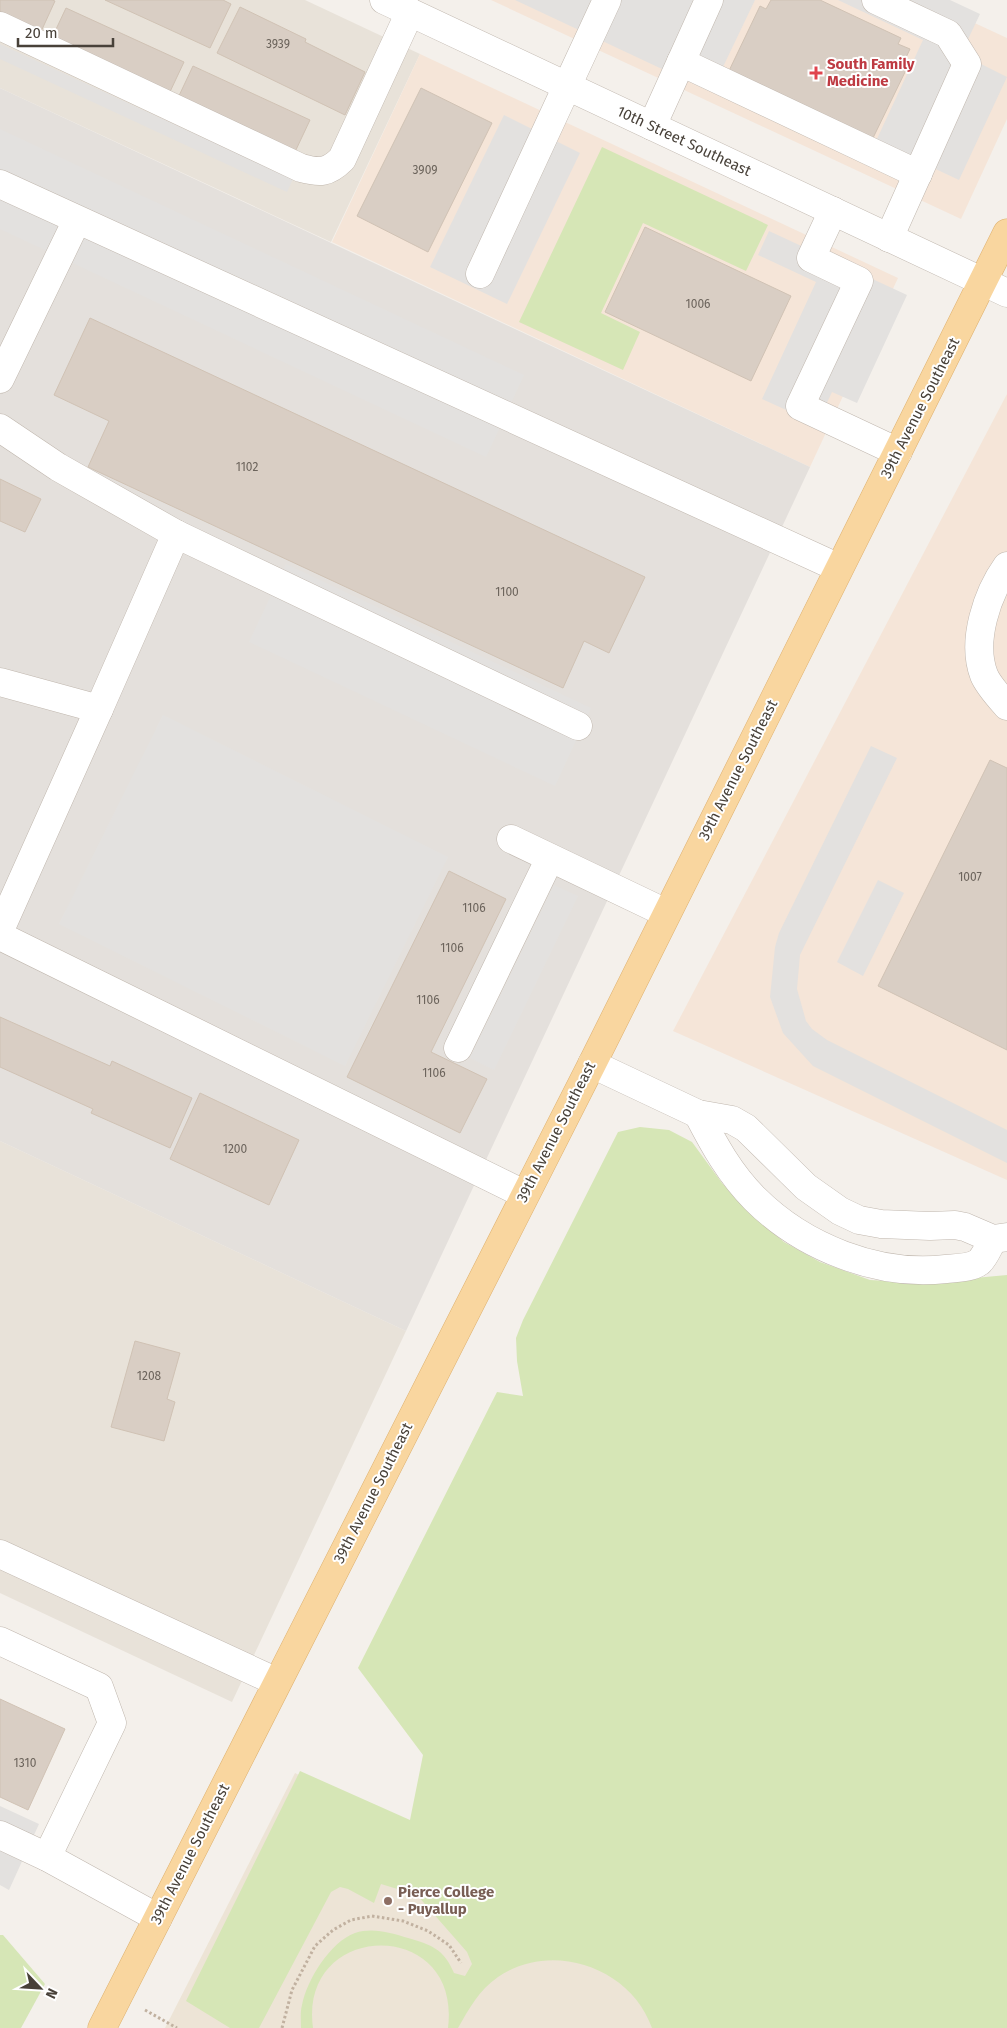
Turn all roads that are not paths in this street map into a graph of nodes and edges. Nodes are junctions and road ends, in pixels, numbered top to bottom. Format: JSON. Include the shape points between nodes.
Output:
{"nodes":[{"id":1,"x":384,"y":0,"type":"edge"},
{"id":2,"x":607,"y":0,"type":"edge"},
{"id":3,"x":709,"y":0,"type":"edge"},
{"id":4,"x":876,"y":0,"type":"edge"},
{"id":5,"x":410,"y":12,"type":"junction"},
{"id":6,"x":0,"y":26,"type":"edge"},
{"id":7,"x":681,"y":62,"type":"junction"},
{"id":8,"x":568,"y":86,"type":"junction"},
{"id":9,"x":652,"y":126,"type":"junction"},
{"id":10,"x":918,"y":174,"type":"junction"},
{"id":11,"x":0,"y":184,"type":"edge"},
{"id":12,"x":833,"y":211,"type":"junction"},
{"id":13,"x":77,"y":220,"type":"junction"},
{"id":14,"x":1007,"y":234,"type":"edge"},
{"id":15,"x":889,"y":238,"type":"junction"},
{"id":16,"x":480,"y":274,"type":"dead end"},
{"id":17,"x":995,"y":288,"type":"edge"},
{"id":18,"x":0,"y":379,"type":"edge"},
{"id":19,"x":0,"y":428,"type":"edge"},
{"id":20,"x":898,"y":452,"type":"junction"},
{"id":21,"x":176,"y":534,"type":"junction"},
{"id":22,"x":1007,"y":566,"type":"edge"},
{"id":23,"x":839,"y":568,"type":"junction"},
{"id":24,"x":0,"y":682,"type":"edge"},
{"id":25,"x":1007,"y":706,"type":"edge"},
{"id":26,"x":99,"y":709,"type":"junction"},
{"id":27,"x":578,"y":726,"type":"dead end"},
{"id":28,"x":511,"y":839,"type":"dead end"},
{"id":29,"x":550,"y":858,"type":"junction"},
{"id":30,"x":666,"y":913,"type":"junction"},
{"id":31,"x":0,"y":930,"type":"edge"},
{"id":32,"x":0,"y":936,"type":"edge"},
{"id":33,"x":458,"y":1048,"type":"dead end"},
{"id":34,"x":592,"y":1064,"type":"junction"},
{"id":35,"x":698,"y":1114,"type":"junction"},
{"id":36,"x":524,"y":1194,"type":"junction"},
{"id":37,"x":1000,"y":1238,"type":"edge"},
{"id":38,"x":0,"y":1554,"type":"edge"},
{"id":39,"x":0,"y":1641,"type":"edge"},
{"id":40,"x":277,"y":1682,"type":"junction"},
{"id":41,"x":0,"y":1835,"type":"edge"},
{"id":42,"x":47,"y":1857,"type":"junction"},
{"id":43,"x":158,"y":1918,"type":"junction"},
{"id":44,"x":102,"y":2028,"type":"edge"}],
"edges":[{"from":1,"to":5,"type":"street","name":"10th Street Southeast"},
{"from":2,"to":8,"type":"street"},
{"from":3,"to":7,"type":"street"},
{"from":4,"to":10,"type":"street","via":[[948,34],[967,64]]},
{"from":5,"to":6,"type":"street","via":[[342,159],[332,169],[316,172],[300,168]]},
{"from":5,"to":8,"type":"street","name":"10th Street Southeast"},
{"from":7,"to":9,"type":"street"},
{"from":7,"to":10,"type":"street"},
{"from":8,"to":9,"type":"street","name":"10th Street Southeast"},
{"from":8,"to":16,"type":"street"},
{"from":9,"to":12,"type":"street","name":"10th Street Southeast"},
{"from":10,"to":15,"type":"street"},
{"from":11,"to":13,"type":"street"},
{"from":12,"to":15,"type":"street","name":"10th Street Southeast"},
{"from":12,"to":20,"type":"street","via":[[811,258],[859,281],[800,406]]},
{"from":13,"to":18,"type":"street"},
{"from":13,"to":23,"type":"street"},
{"from":14,"to":17,"type":"main road","name":"39th Avenue Southeast"},
{"from":15,"to":17,"type":"street","name":"10th Street Southeast"},
{"from":17,"to":20,"type":"main road","name":"39th Avenue Southeast"},
{"from":19,"to":21,"type":"street","via":[[58,467]]},
{"from":20,"to":23,"type":"main road","name":"39th Avenue Southeast"},
{"from":21,"to":26,"type":"street"},
{"from":21,"to":27,"type":"street"},
{"from":22,"to":25,"type":"street","via":[[984,609],[980,647],[984,675]]},
{"from":23,"to":30,"type":"main road","name":"39th Avenue Southeast"},
{"from":24,"to":26,"type":"street"},
{"from":26,"to":31,"type":"street"},
{"from":28,"to":29,"type":"street"},
{"from":29,"to":30,"type":"street"},
{"from":29,"to":33,"type":"street"},
{"from":30,"to":34,"type":"main road","name":"39th Avenue Southeast"},
{"from":32,"to":36,"type":"street"},
{"from":34,"to":35,"type":"street"},
{"from":34,"to":36,"type":"main road","name":"39th Avenue Southeast"},
{"from":35,"to":37,"type":"street","via":[[732,1120],[746,1128],[806,1188],[859,1220],[881,1224],[955,1225]]},
{"from":35,"to":37,"type":"street","via":[[727,1166],[756,1200],[791,1227],[834,1251],[897,1269],[936,1270],[974,1265]]},
{"from":36,"to":40,"type":"main road","name":"39th Avenue Southeast"},
{"from":38,"to":40,"type":"street"},
{"from":39,"to":42,"type":"street","via":[[99,1687],[112,1723]]},
{"from":40,"to":43,"type":"main road","name":"39th Avenue Southeast"},
{"from":41,"to":42,"type":"street"},
{"from":42,"to":43,"type":"street"},
{"from":43,"to":44,"type":"main road","name":"39th Avenue Southeast"}]}
